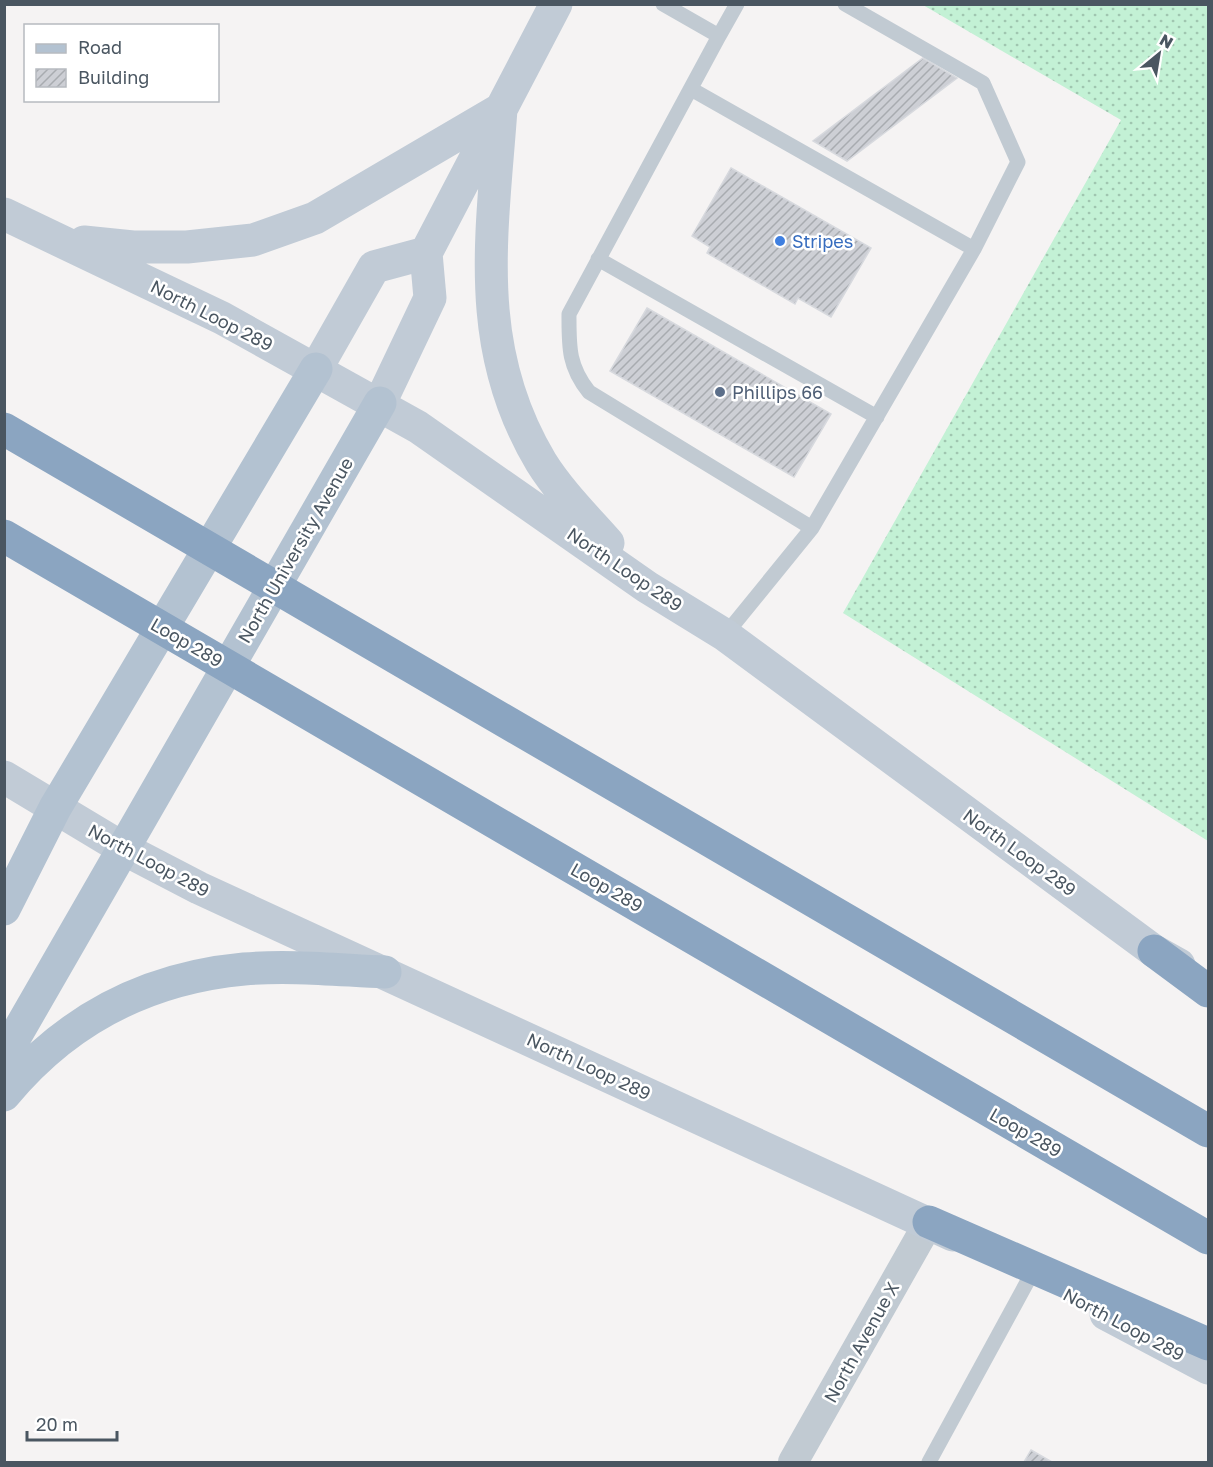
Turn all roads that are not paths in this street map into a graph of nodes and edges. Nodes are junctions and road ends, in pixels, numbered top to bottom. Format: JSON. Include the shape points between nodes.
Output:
{"nodes":[{"id":1,"x":556,"y":4,"type":"edge"},
{"id":2,"x":663,"y":4,"type":"edge"},
{"id":3,"x":737,"y":4,"type":"edge"},
{"id":4,"x":845,"y":4,"type":"edge"},
{"id":5,"x":719,"y":36,"type":"junction"},
{"id":6,"x":690,"y":89,"type":"junction"},
{"id":7,"x":501,"y":110,"type":"junction"},
{"id":8,"x":4,"y":214,"type":"edge"},
{"id":9,"x":58,"y":239,"type":"junction"},
{"id":10,"x":974,"y":249,"type":"junction"},
{"id":11,"x":426,"y":253,"type":"junction"},
{"id":12,"x":598,"y":259,"type":"junction"},
{"id":13,"x":316,"y":369,"type":"junction"},
{"id":14,"x":380,"y":403,"type":"junction"},
{"id":15,"x":877,"y":417,"type":"junction"},
{"id":16,"x":4,"y":429,"type":"edge"},
{"id":17,"x":812,"y":528,"type":"junction"},
{"id":18,"x":4,"y":536,"type":"edge"},
{"id":19,"x":647,"y":587,"type":"junction"},
{"id":20,"x":725,"y":635,"type":"junction"},
{"id":21,"x":4,"y":777,"type":"edge"},
{"id":22,"x":55,"y":808,"type":"junction"},
{"id":23,"x":124,"y":849,"type":"junction"},
{"id":24,"x":4,"y":909,"type":"edge"},
{"id":25,"x":1154,"y":951,"type":"junction"},
{"id":26,"x":385,"y":972,"type":"junction"},
{"id":27,"x":1209,"y":983,"type":"edge"},
{"id":28,"x":1209,"y":991,"type":"edge"},
{"id":29,"x":4,"y":1056,"type":"edge"},
{"id":30,"x":4,"y":1095,"type":"edge"},
{"id":31,"x":1209,"y":1131,"type":"edge"},
{"id":32,"x":929,"y":1222,"type":"junction"},
{"id":33,"x":1209,"y":1238,"type":"edge"},
{"id":34,"x":1031,"y":1275,"type":"junction"},
{"id":35,"x":1209,"y":1344,"type":"edge"},
{"id":36,"x":1209,"y":1368,"type":"edge"},
{"id":37,"x":793,"y":1462,"type":"edge"},
{"id":38,"x":928,"y":1462,"type":"edge"}],
"edges":[{"from":1,"to":7,"type":"main road"},
{"from":2,"to":5,"type":"lane"},
{"from":3,"to":5,"type":"lane"},
{"from":4,"to":10,"type":"lane","via":[[983,83],[1018,162]]},
{"from":5,"to":6,"type":"lane"},
{"from":6,"to":10,"type":"lane"},
{"from":6,"to":12,"type":"lane"},
{"from":7,"to":9,"type":"main road","via":[[315,218],[253,240],[187,247],[133,247]]},
{"from":7,"to":11,"type":"main road"},
{"from":7,"to":19,"type":"main road","via":[[490,258],[492,320],[501,365],[518,416],[541,463]]},
{"from":8,"to":9,"type":"main road","name":"North Loop 289"},
{"from":9,"to":13,"type":"main road","name":"North Loop 289","via":[[222,318]]},
{"from":10,"to":15,"type":"lane"},
{"from":11,"to":13,"type":"main road","via":[[374,267]]},
{"from":11,"to":14,"type":"main road","name":"North University Avenue","via":[[430,298]]},
{"from":12,"to":15,"type":"lane"},
{"from":12,"to":17,"type":"lane","via":[[569,314],[569,346],[575,375],[589,392]]},
{"from":13,"to":14,"type":"main road","name":"North Loop 289"},
{"from":13,"to":22,"type":"main road"},
{"from":14,"to":19,"type":"main road","name":"North Loop 289"},
{"from":14,"to":23,"type":"main road","name":"North University Avenue"},
{"from":15,"to":17,"type":"lane"},
{"from":16,"to":31,"type":"highway"},
{"from":17,"to":20,"type":"lane"},
{"from":18,"to":33,"type":"highway","name":"Loop 289"},
{"from":19,"to":20,"type":"main road","name":"North Loop 289"},
{"from":20,"to":25,"type":"main road","name":"North Loop 289"},
{"from":21,"to":22,"type":"main road","name":"North Loop 289"},
{"from":22,"to":23,"type":"main road","name":"North Loop 289"},
{"from":22,"to":24,"type":"main road"},
{"from":23,"to":26,"type":"main road","name":"North Loop 289","via":[[199,888]]},
{"from":23,"to":29,"type":"main road","name":"North University Avenue"},
{"from":25,"to":27,"type":"main road","name":"North Loop 289"},
{"from":25,"to":28,"type":"highway"},
{"from":26,"to":30,"type":"main road","via":[[245,969],[193,977],[139,993],[100,1012],[58,1040]]},
{"from":26,"to":32,"type":"main road","name":"North Loop 289"},
{"from":32,"to":34,"type":"main road","name":"North Loop 289"},
{"from":32,"to":35,"type":"highway"},
{"from":32,"to":37,"type":"street","name":"North Avenue X"},
{"from":34,"to":36,"type":"main road","name":"North Loop 289"},
{"from":34,"to":38,"type":"lane"}]}
